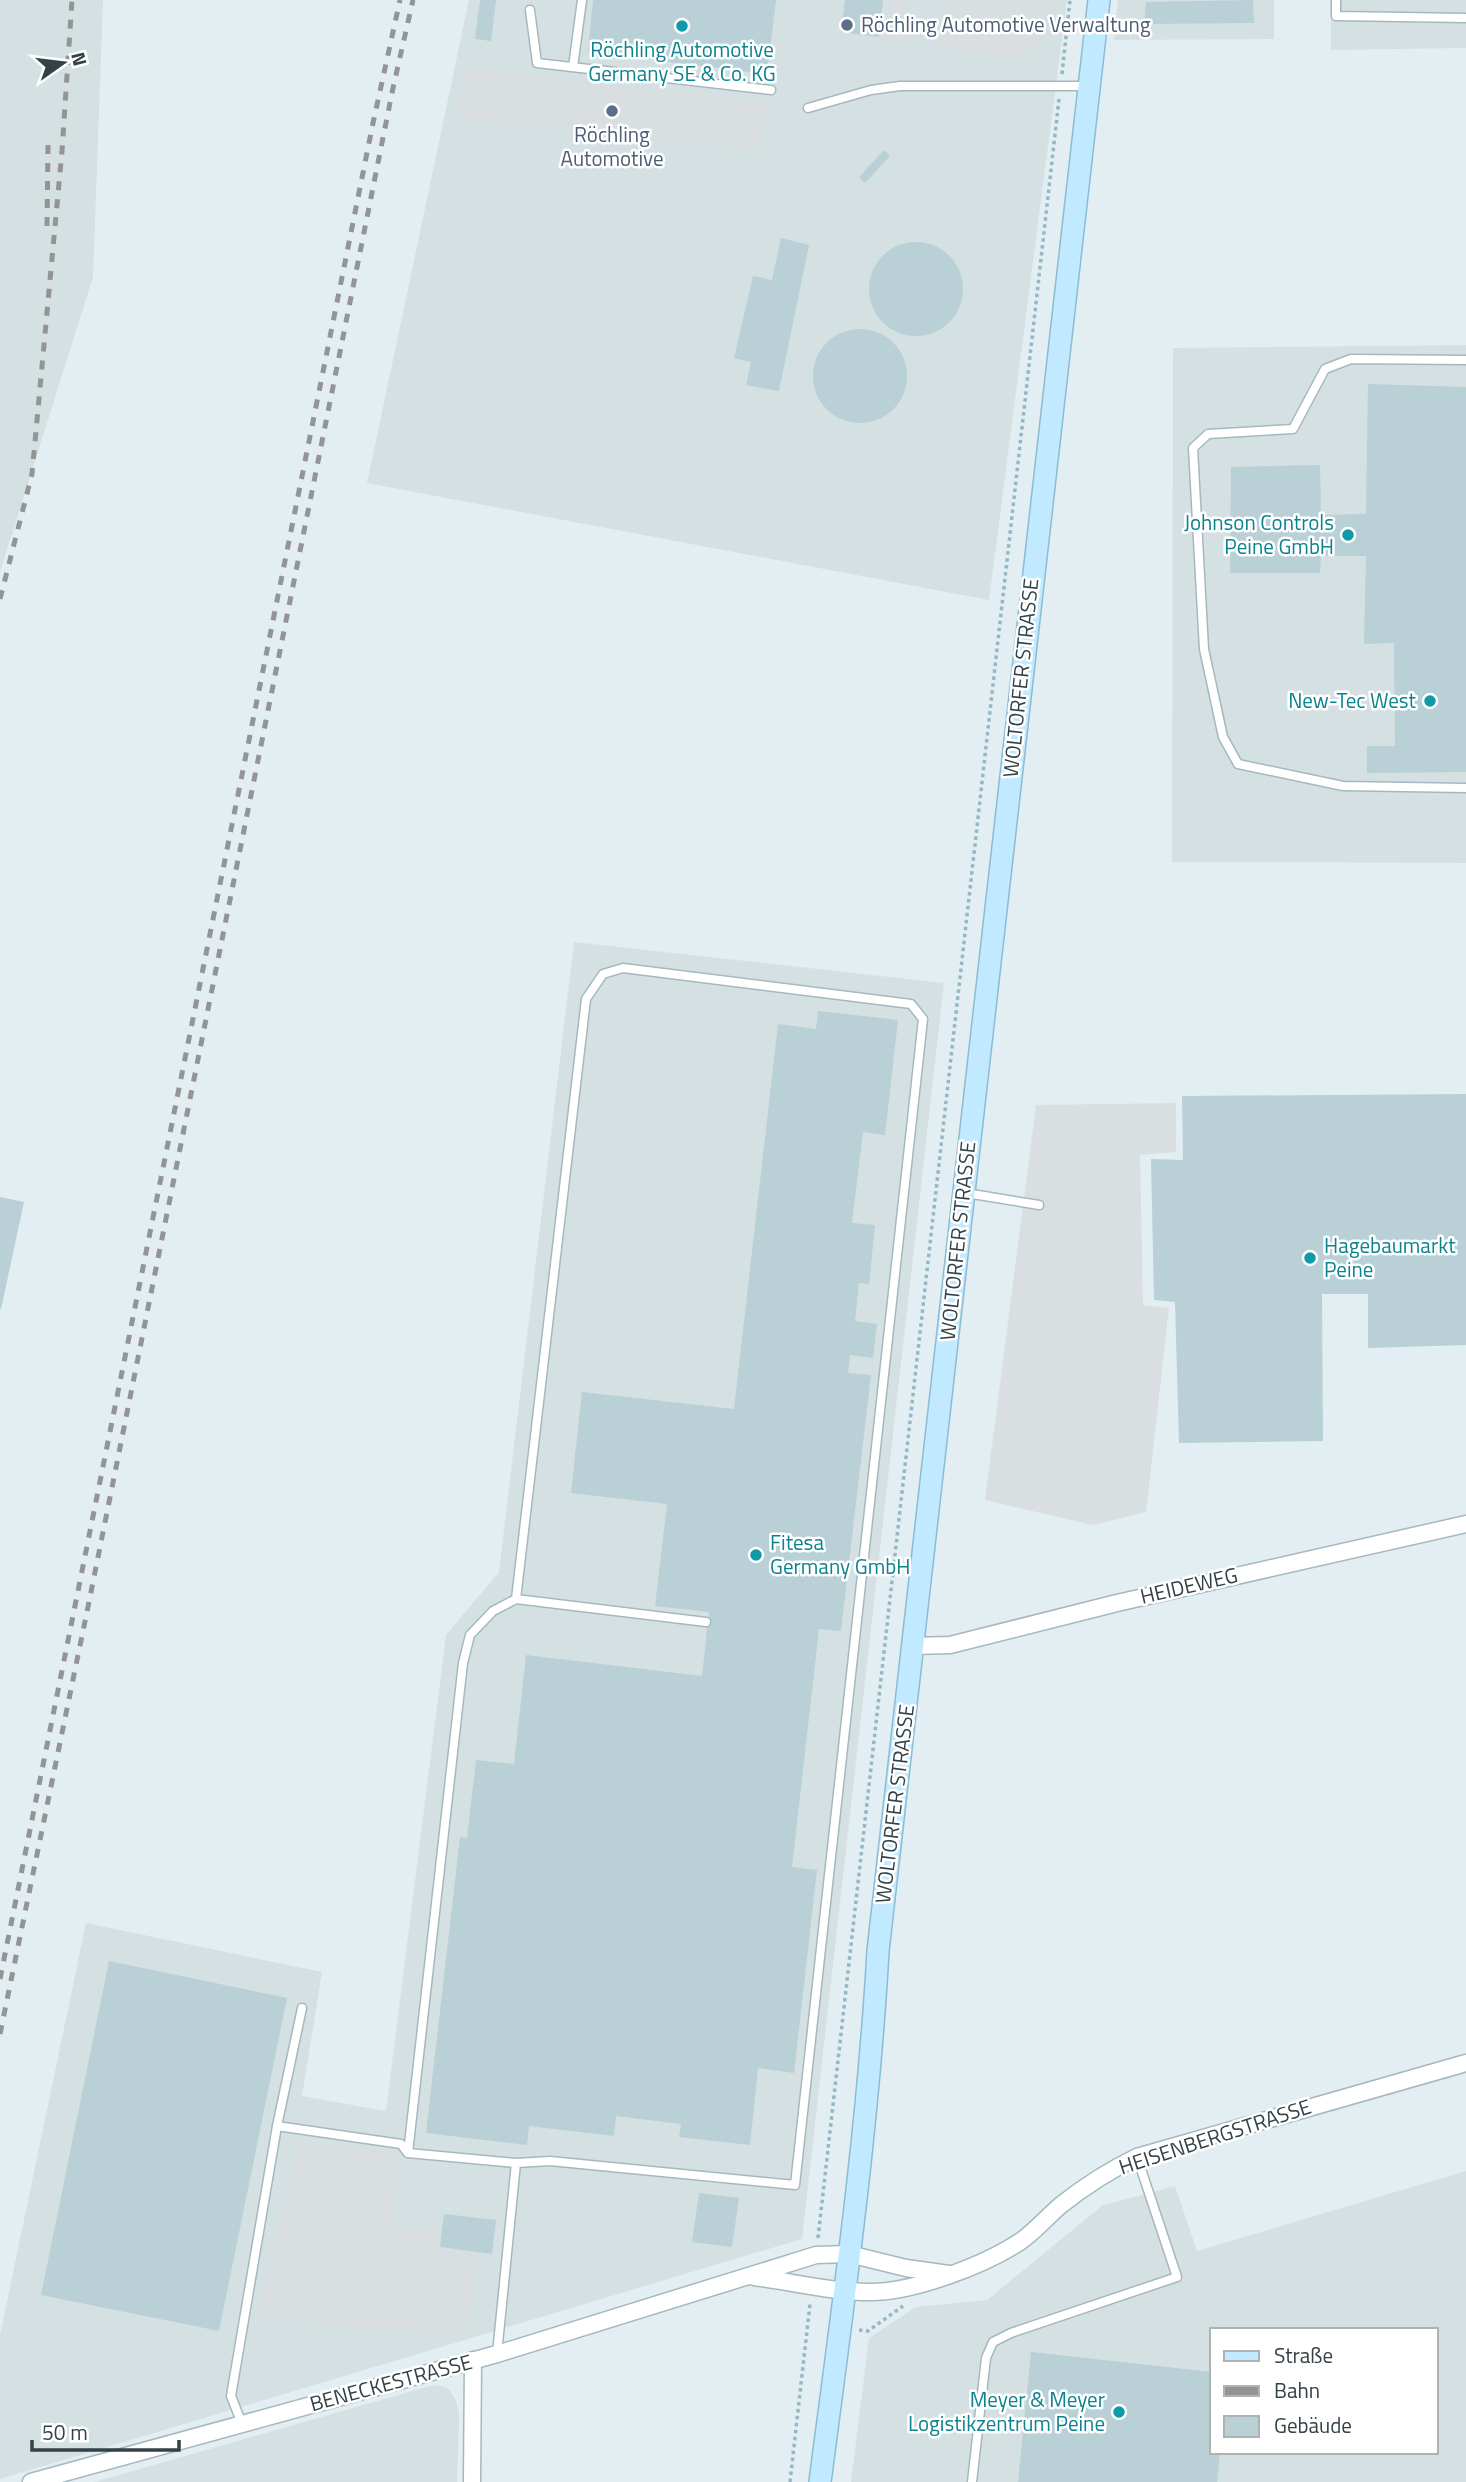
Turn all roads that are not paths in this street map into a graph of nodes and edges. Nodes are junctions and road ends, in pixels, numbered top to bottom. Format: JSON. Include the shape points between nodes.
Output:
{"nodes":[{"id":1,"x":582,"y":0,"type":"edge"},
{"id":2,"x":1099,"y":0,"type":"edge"},
{"id":3,"x":1336,"y":0,"type":"edge"},
{"id":4,"x":530,"y":10,"type":"dead end"},
{"id":5,"x":1466,"y":18,"type":"edge"},
{"id":6,"x":573,"y":67,"type":"junction"},
{"id":7,"x":1088,"y":86,"type":"junction"},
{"id":8,"x":771,"y":90,"type":"dead end"},
{"id":9,"x":808,"y":108,"type":"dead end"},
{"id":10,"x":1466,"y":360,"type":"edge"},
{"id":11,"x":1466,"y":788,"type":"edge"},
{"id":12,"x":963,"y":1192,"type":"junction"},
{"id":13,"x":1039,"y":1205,"type":"dead end"},
{"id":14,"x":1466,"y":1524,"type":"edge"},
{"id":15,"x":516,"y":1599,"type":"junction"},
{"id":16,"x":706,"y":1622,"type":"dead end"},
{"id":17,"x":913,"y":1646,"type":"junction"},
{"id":18,"x":302,"y":2008,"type":"dead end"},
{"id":19,"x":1466,"y":2063,"type":"edge"},
{"id":20,"x":277,"y":2126,"type":"junction"},
{"id":21,"x":408,"y":2153,"type":"junction"},
{"id":22,"x":1138,"y":2157,"type":"junction"},
{"id":23,"x":516,"y":2163,"type":"junction"},
{"id":24,"x":849,"y":2254,"type":"junction"},
{"id":25,"x":949,"y":2274,"type":"junction"},
{"id":26,"x":750,"y":2276,"type":"junction"},
{"id":27,"x":846,"y":2291,"type":"junction"},
{"id":28,"x":497,"y":2354,"type":"junction"},
{"id":29,"x":473,"y":2360,"type":"junction"},
{"id":30,"x":242,"y":2424,"type":"junction"},
{"id":31,"x":31,"y":2482,"type":"edge"},
{"id":32,"x":472,"y":2482,"type":"edge"},
{"id":33,"x":820,"y":2482,"type":"edge"},
{"id":34,"x":972,"y":2482,"type":"edge"}],
"edges":[{"from":1,"to":6,"type":"lane"},
{"from":2,"to":7,"type":"main road","name":"WOLTORFER STRASSE"},
{"from":3,"to":5,"type":"lane","via":[[1336,16]]},
{"from":4,"to":6,"type":"lane","via":[[537,63]]},
{"from":6,"to":8,"type":"lane"},
{"from":7,"to":9,"type":"lane","via":[[900,86]]},
{"from":7,"to":12,"type":"main road","name":"WOLTORFER STRASSE"},
{"from":10,"to":11,"type":"lane","via":[[1351,359],[1325,369],[1293,429],[1208,434],[1193,448],[1204,649],[1223,737],[1238,764],[1343,786]]},
{"from":12,"to":13,"type":"lane"},
{"from":12,"to":17,"type":"main road","name":"WOLTORFER STRASSE"},
{"from":14,"to":17,"type":"street","name":"HEIDEWEG","via":[[950,1646]]},
{"from":15,"to":16,"type":"lane"},
{"from":15,"to":21,"type":"lane","via":[[492,1611],[470,1635],[463,1663]]},
{"from":15,"to":23,"type":"lane","via":[[586,999],[603,974],[624,968],[911,1004],[923,1019],[795,2185],[550,2161]]},
{"from":17,"to":24,"type":"main road","name":"WOLTORFER STRASSE"},
{"from":18,"to":20,"type":"lane"},
{"from":19,"to":22,"type":"street","name":"HEISENBERGSTRASSE"},
{"from":20,"to":21,"type":"lane","via":[[401,2144]]},
{"from":20,"to":30,"type":"lane","via":[[231,2396]]},
{"from":21,"to":23,"type":"lane"},
{"from":22,"to":25,"type":"street","name":"HEISENBERGSTRASSE","via":[[1108,2171],[1023,2240],[988,2260]]},
{"from":22,"to":34,"type":"lane","via":[[1177,2277],[993,2342],[986,2358]]},
{"from":23,"to":28,"type":"lane"},
{"from":24,"to":25,"type":"street","name":"HEISENBERGSTRASSE"},
{"from":24,"to":26,"type":"street","name":"BENECKESTRASSE","via":[[816,2255]]},
{"from":24,"to":27,"type":"main road","name":"WOLTORFER STRASSE"},
{"from":25,"to":27,"type":"street","name":"HEISENBERGSTRASSE","via":[[874,2292]]},
{"from":26,"to":27,"type":"street","name":"BENECKESTRASSE"},
{"from":26,"to":28,"type":"street","name":"BENECKESTRASSE"},
{"from":27,"to":33,"type":"main road","name":"WOLTORFER STRASSE"},
{"from":28,"to":29,"type":"street","name":"BENECKESTRASSE"},
{"from":29,"to":30,"type":"street","name":"BENECKESTRASSE"},
{"from":29,"to":32,"type":"street"},
{"from":30,"to":31,"type":"street","name":"BENECKESTRASSE"}]}
